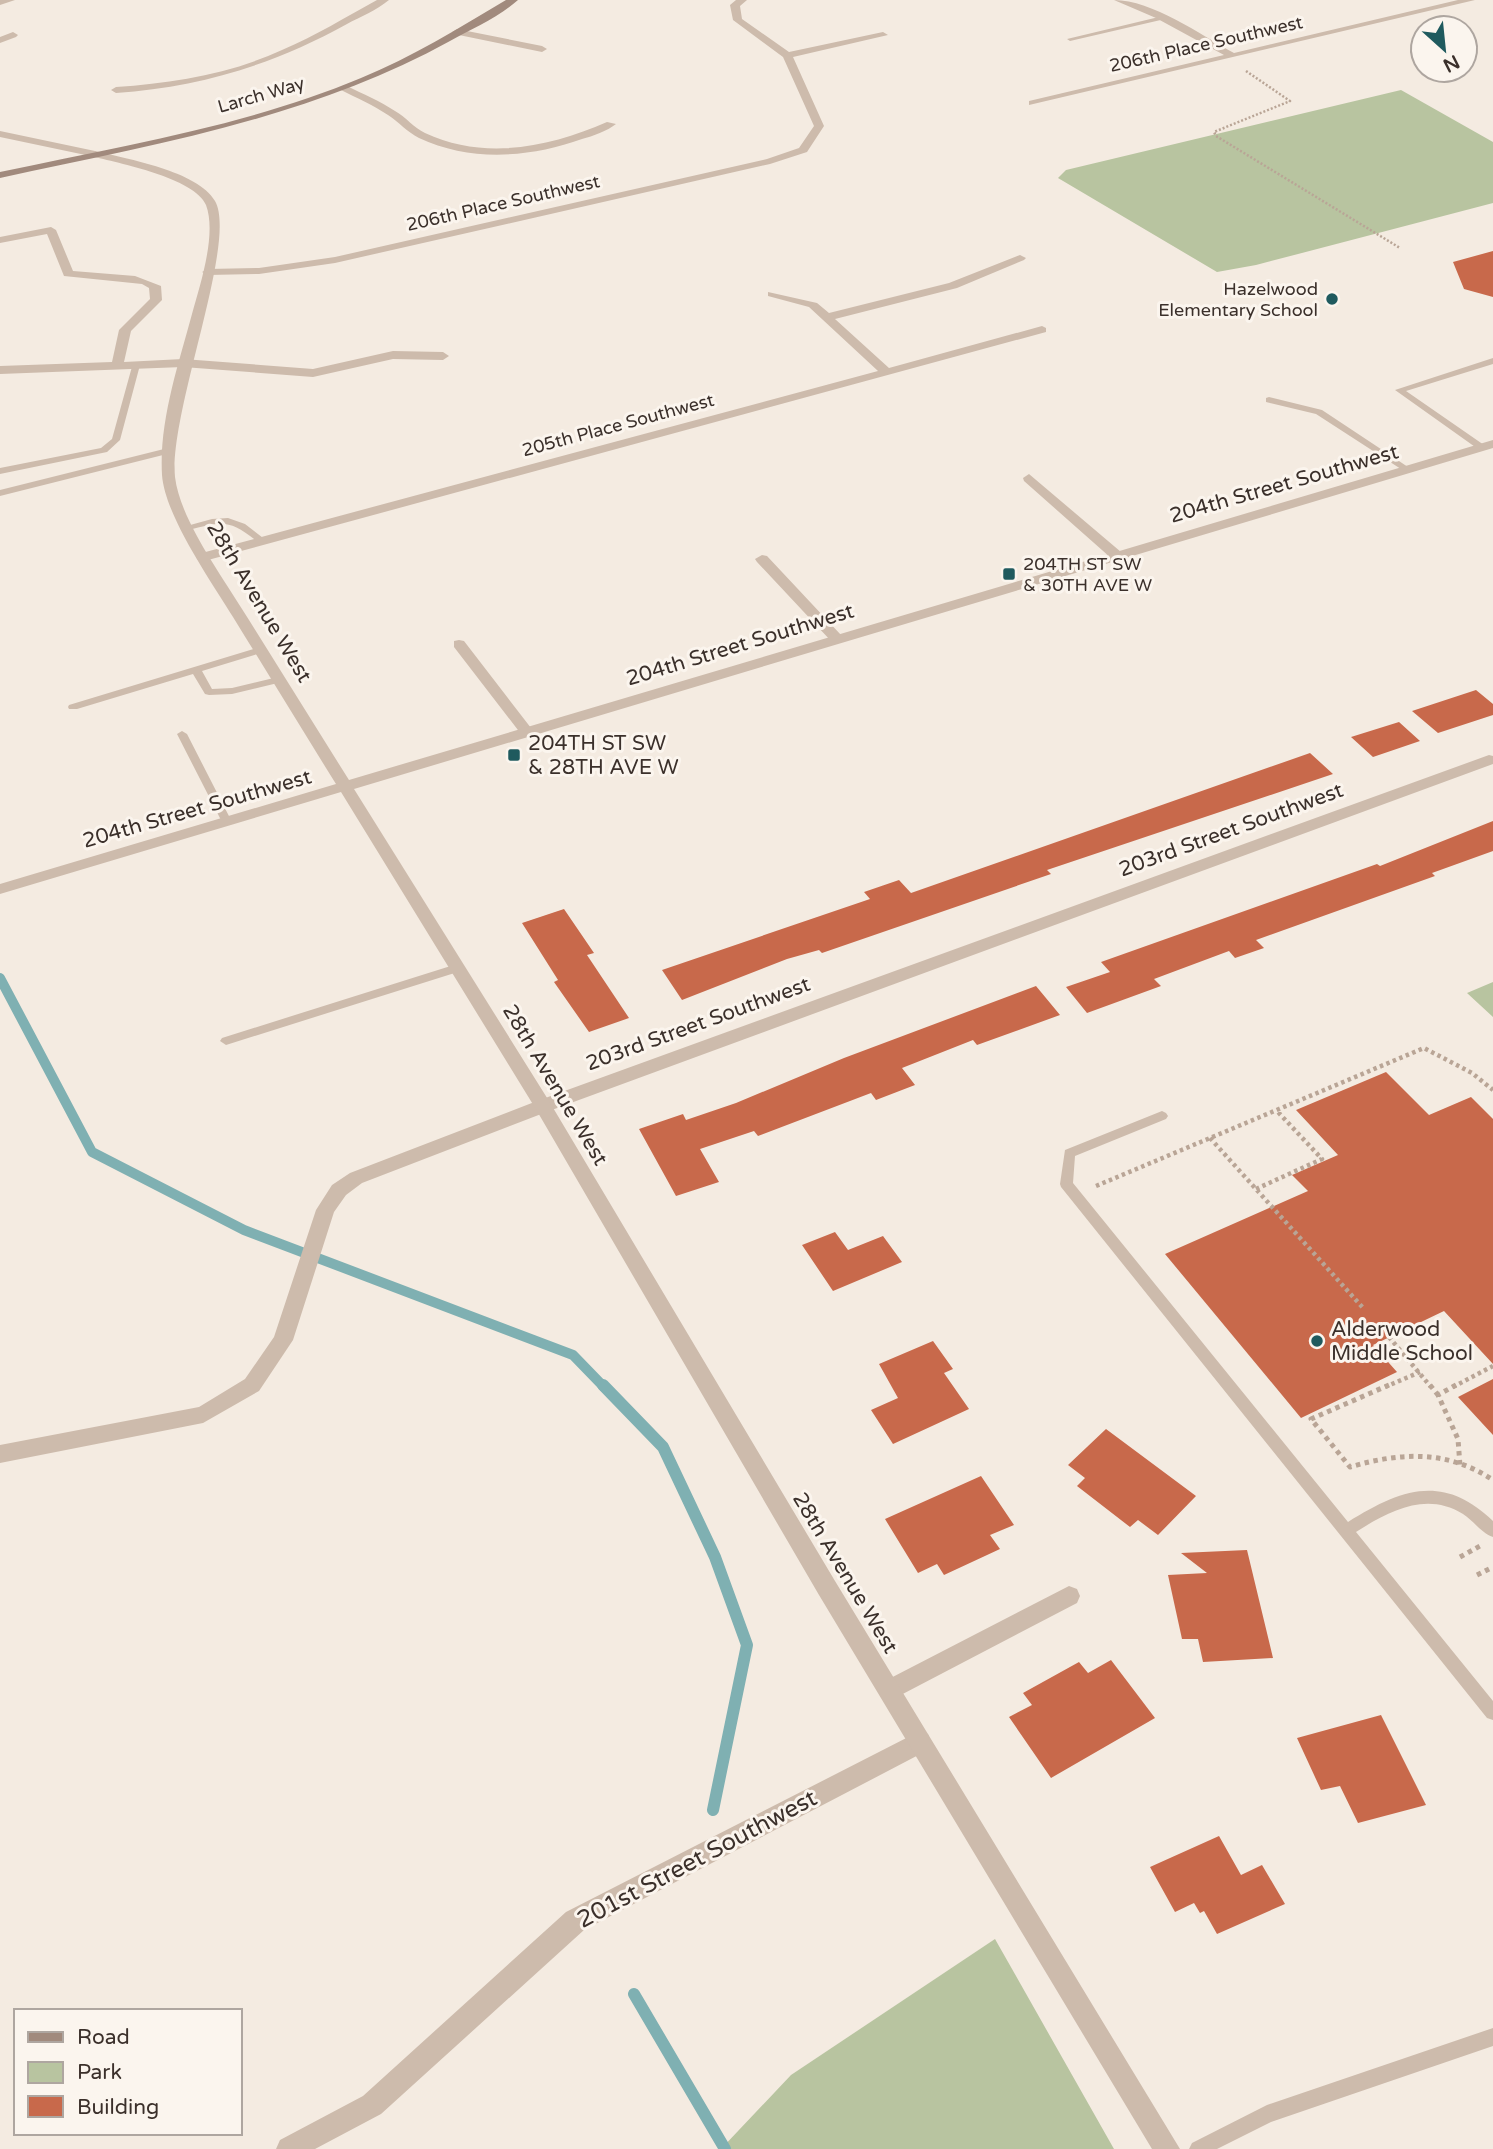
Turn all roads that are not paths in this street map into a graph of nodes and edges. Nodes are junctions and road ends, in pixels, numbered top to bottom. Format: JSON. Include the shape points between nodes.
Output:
{"nodes":[{"id":1,"x":10,"y":0,"type":"edge"},
{"id":2,"x":384,"y":0,"type":"edge"},
{"id":3,"x":513,"y":0,"type":"edge"},
{"id":4,"x":741,"y":0,"type":"edge"},
{"id":5,"x":1119,"y":0,"type":"edge"},
{"id":6,"x":1470,"y":0,"type":"edge"},
{"id":7,"x":0,"y":2,"type":"edge"},
{"id":8,"x":1163,"y":19,"type":"junction"},
{"id":9,"x":457,"y":32,"type":"junction"},
{"id":10,"x":13,"y":35,"type":"dead end"},
{"id":11,"x":883,"y":35,"type":"dead end"},
{"id":12,"x":1070,"y":39,"type":"dead end"},
{"id":13,"x":0,"y":40,"type":"edge"},
{"id":14,"x":542,"y":49,"type":"dead end"},
{"id":15,"x":787,"y":55,"type":"junction"},
{"id":16,"x":1233,"y":56,"type":"junction"},
{"id":17,"x":344,"y":88,"type":"junction"},
{"id":18,"x":116,"y":90,"type":"dead end"},
{"id":19,"x":1032,"y":103,"type":"dead end"},
{"id":20,"x":611,"y":124,"type":"dead end"},
{"id":21,"x":0,"y":134,"type":"edge"},
{"id":22,"x":95,"y":154,"type":"junction"},
{"id":23,"x":0,"y":175,"type":"edge"},
{"id":24,"x":0,"y":240,"type":"edge"},
{"id":25,"x":1020,"y":258,"type":"dead end"},
{"id":26,"x":208,"y":272,"type":"junction"},
{"id":27,"x":772,"y":294,"type":"dead end"},
{"id":28,"x":827,"y":317,"type":"junction"},
{"id":29,"x":1042,"y":330,"type":"dead end"},
{"id":30,"x":443,"y":356,"type":"dead end"},
{"id":31,"x":1493,"y":361,"type":"edge"},
{"id":32,"x":183,"y":363,"type":"junction"},
{"id":33,"x":136,"y":365,"type":"junction"},
{"id":34,"x":117,"y":366,"type":"junction"},
{"id":35,"x":0,"y":370,"type":"edge"},
{"id":36,"x":886,"y":371,"type":"junction"},
{"id":37,"x":1269,"y":400,"type":"dead end"},
{"id":38,"x":1487,"y":446,"type":"edge"},
{"id":39,"x":168,"y":451,"type":"junction"},
{"id":40,"x":1407,"y":469,"type":"junction"},
{"id":41,"x":0,"y":471,"type":"edge"},
{"id":42,"x":1029,"y":478,"type":"dead end"},
{"id":43,"x":0,"y":493,"type":"edge"},
{"id":44,"x":188,"y":527,"type":"junction"},
{"id":45,"x":262,"y":541,"type":"junction"},
{"id":46,"x":1116,"y":555,"type":"junction"},
{"id":47,"x":203,"y":557,"type":"junction"},
{"id":48,"x":762,"y":559,"type":"dead end"},
{"id":49,"x":836,"y":638,"type":"junction"},
{"id":50,"x":460,"y":645,"type":"dead end"},
{"id":51,"x":260,"y":650,"type":"junction"},
{"id":52,"x":196,"y":670,"type":"junction"},
{"id":53,"x":278,"y":680,"type":"junction"},
{"id":54,"x":73,"y":707,"type":"dead end"},
{"id":55,"x":526,"y":731,"type":"junction"},
{"id":56,"x":182,"y":734,"type":"dead end"},
{"id":57,"x":1489,"y":761,"type":"dead end"},
{"id":58,"x":344,"y":788,"type":"junction"},
{"id":59,"x":228,"y":822,"type":"junction"},
{"id":60,"x":0,"y":890,"type":"edge"},
{"id":61,"x":457,"y":968,"type":"junction"},
{"id":62,"x":226,"y":1041,"type":"dead end"},
{"id":63,"x":542,"y":1105,"type":"junction"},
{"id":64,"x":1162,"y":1115,"type":"dead end"},
{"id":65,"x":0,"y":1454,"type":"edge"},
{"id":66,"x":1346,"y":1530,"type":"junction"},
{"id":67,"x":1493,"y":1531,"type":"edge"},
{"id":68,"x":1069,"y":1595,"type":"dead end"},
{"id":69,"x":889,"y":1690,"type":"junction"},
{"id":70,"x":1493,"y":1713,"type":"edge"},
{"id":71,"x":920,"y":1742,"type":"junction"},
{"id":72,"x":1493,"y":2037,"type":"edge"},
{"id":73,"x":289,"y":2149,"type":"edge"},
{"id":74,"x":1167,"y":2149,"type":"edge"},
{"id":75,"x":1198,"y":2149,"type":"edge"}],
"edges":[{"from":1,"to":7,"type":"street"},
{"from":2,"to":18,"type":"street","via":[[283,53],[249,65],[156,88]]},
{"from":3,"to":9,"type":"main road","name":"Larch Way"},
{"from":4,"to":15,"type":"street","via":[[735,5],[738,20]]},
{"from":5,"to":8,"type":"street"},
{"from":6,"to":16,"type":"street","name":"206th Place Southwest"},
{"from":8,"to":12,"type":"lane"},
{"from":8,"to":16,"type":"street"},
{"from":9,"to":14,"type":"street"},
{"from":9,"to":17,"type":"main road","name":"Larch Way"},
{"from":10,"to":13,"type":"street"},
{"from":11,"to":15,"type":"street"},
{"from":15,"to":26,"type":"street","name":"206th Place Southwest","via":[[819,126],[803,150],[335,260],[259,271]]},
{"from":16,"to":19,"type":"street","name":"206th Place Southwest"},
{"from":17,"to":20,"type":"street","via":[[393,113],[420,135],[458,150],[516,152],[583,138]]},
{"from":17,"to":22,"type":"main road","name":"Larch Way","via":[[234,121]]},
{"from":21,"to":22,"type":"street","name":"28th Avenue West"},
{"from":22,"to":23,"type":"main road","name":"Larch Way"},
{"from":22,"to":26,"type":"street","name":"28th Avenue West","via":[[158,171],[188,184],[210,201],[216,218]]},
{"from":24,"to":34,"type":"street","via":[[51,230],[68,274],[90,280],[141,278],[155,286],[156,300],[125,330]]},
{"from":25,"to":28,"type":"street","via":[[970,279]]},
{"from":26,"to":32,"type":"street","name":"28th Avenue West"},
{"from":27,"to":28,"type":"street","via":[[813,305]]},
{"from":28,"to":36,"type":"street"},
{"from":29,"to":36,"type":"street","name":"205th Place Southwest"},
{"from":30,"to":32,"type":"street","via":[[393,355],[313,373]]},
{"from":31,"to":38,"type":"lane","via":[[1399,390]]},
{"from":32,"to":33,"type":"street"},
{"from":32,"to":39,"type":"street","name":"28th Avenue West"},
{"from":33,"to":34,"type":"street"},
{"from":33,"to":41,"type":"lane","via":[[116,440],[104,450]]},
{"from":34,"to":35,"type":"street"},
{"from":36,"to":45,"type":"street","name":"205th Place Southwest"},
{"from":37,"to":40,"type":"lane","via":[[1319,411]]},
{"from":38,"to":40,"type":"street","name":"204th Street Southwest"},
{"from":39,"to":43,"type":"lane"},
{"from":39,"to":44,"type":"street","name":"28th Avenue West","via":[[169,479]]},
{"from":40,"to":46,"type":"street","name":"204th Street Southwest"},
{"from":42,"to":46,"type":"street"},
{"from":44,"to":45,"type":"lane","via":[[236,520]]},
{"from":44,"to":47,"type":"street","name":"28th Avenue West"},
{"from":45,"to":47,"type":"street","name":"205th Place Southwest"},
{"from":46,"to":49,"type":"street","name":"204th Street Southwest"},
{"from":47,"to":51,"type":"street","name":"28th Avenue West"},
{"from":48,"to":49,"type":"street"},
{"from":49,"to":55,"type":"street","name":"204th Street Southwest"},
{"from":50,"to":55,"type":"street"},
{"from":51,"to":52,"type":"lane"},
{"from":51,"to":53,"type":"street","name":"28th Avenue West"},
{"from":52,"to":53,"type":"lane","via":[[209,692]]},
{"from":52,"to":54,"type":"lane"},
{"from":53,"to":58,"type":"street","name":"28th Avenue West"},
{"from":55,"to":58,"type":"street","name":"204th Street Southwest"},
{"from":56,"to":59,"type":"lane"},
{"from":57,"to":63,"type":"street","name":"203rd Street Southwest"},
{"from":58,"to":59,"type":"street","name":"204th Street Southwest"},
{"from":58,"to":61,"type":"street","name":"28th Avenue West"},
{"from":59,"to":60,"type":"street","name":"204th Street Southwest"},
{"from":61,"to":62,"type":"lane"},
{"from":61,"to":63,"type":"street","name":"28th Avenue West"},
{"from":63,"to":65,"type":"street","name":"203rd Street Southwest","via":[[356,1178],[339,1190],[326,1210],[283,1340],[253,1385],[203,1415]]},
{"from":63,"to":69,"type":"street","name":"28th Avenue West"},
{"from":64,"to":66,"type":"lane","via":[[1069,1153],[1066,1184]]},
{"from":66,"to":67,"type":"lane","via":[[1384,1506],[1411,1496],[1436,1496],[1461,1504]]},
{"from":66,"to":70,"type":"lane"},
{"from":68,"to":69,"type":"street"},
{"from":69,"to":71,"type":"street","name":"28th Avenue West"},
{"from":71,"to":73,"type":"street","name":"201st Street Southwest","via":[[575,1922],[372,2105]]},
{"from":71,"to":74,"type":"street","name":"28th Avenue West"},
{"from":72,"to":75,"type":"lane","via":[[1267,2113]]}]}
